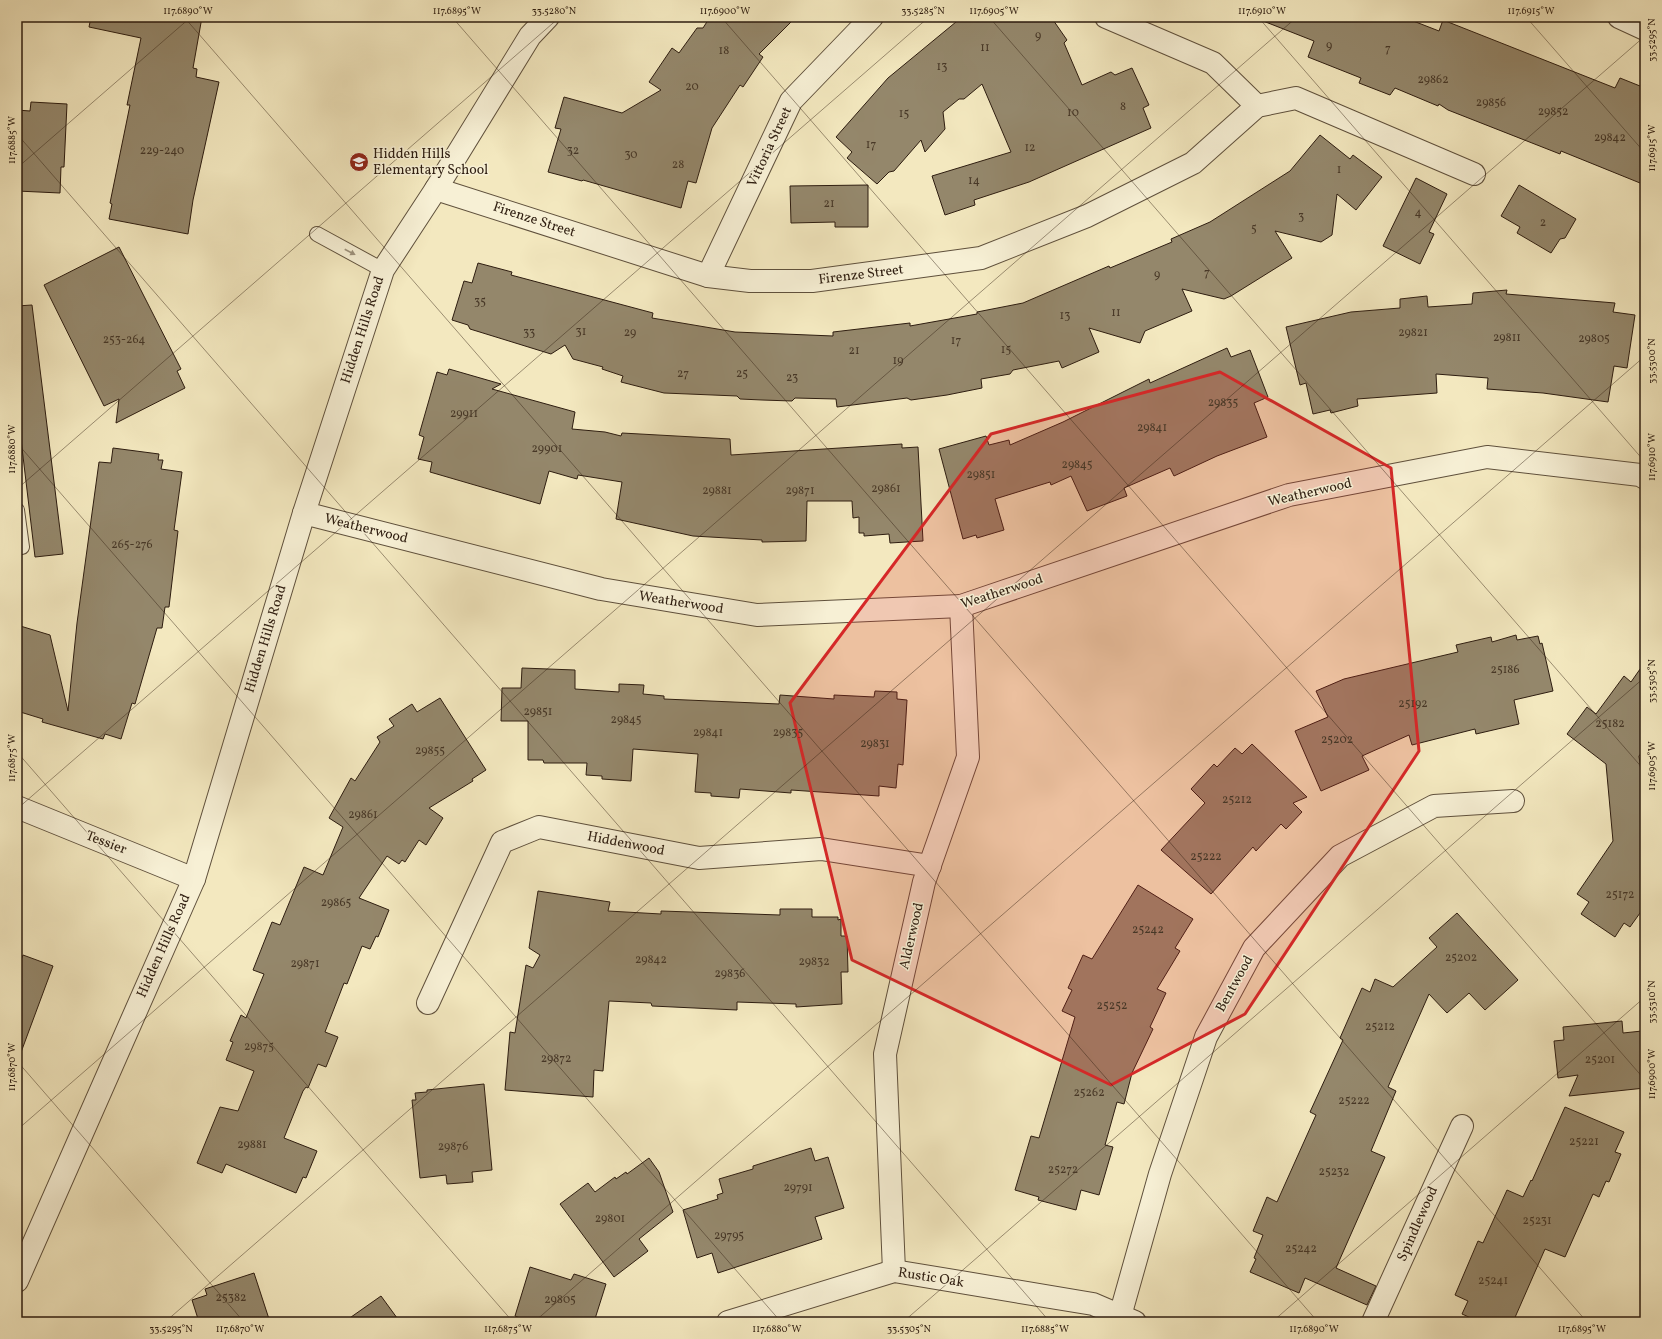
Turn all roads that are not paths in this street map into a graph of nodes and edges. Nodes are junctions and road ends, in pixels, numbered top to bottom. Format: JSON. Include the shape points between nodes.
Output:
{"nodes":[{"id":1,"x":548,"y":17,"type":"edge"},
{"id":2,"x":872,"y":17,"type":"edge"},
{"id":3,"x":1106,"y":17,"type":"edge"},
{"id":4,"x":1619,"y":17,"type":"edge"},
{"id":5,"x":1645,"y":29,"type":"edge"},
{"id":6,"x":1257,"y":106,"type":"junction"},
{"id":7,"x":1474,"y":174,"type":"dead end"},
{"id":8,"x":436,"y":189,"type":"junction"},
{"id":9,"x":317,"y":234,"type":"dead end"},
{"id":10,"x":383,"y":270,"type":"junction"},
{"id":11,"x":708,"y":276,"type":"junction"},
{"id":12,"x":1645,"y":478,"type":"edge"},
{"id":13,"x":17,"y":510,"type":"edge"},
{"id":14,"x":304,"y":513,"type":"junction"},
{"id":15,"x":17,"y":548,"type":"edge"},
{"id":16,"x":961,"y":606,"type":"junction"},
{"id":17,"x":1513,"y":801,"type":"dead end"},
{"id":18,"x":17,"y":807,"type":"edge"},
{"id":19,"x":930,"y":866,"type":"junction"},
{"id":20,"x":194,"y":880,"type":"junction"},
{"id":21,"x":428,"y":1003,"type":"dead end"},
{"id":22,"x":1462,"y":1126,"type":"dead end"},
{"id":23,"x":894,"y":1271,"type":"junction"},
{"id":24,"x":17,"y":1281,"type":"edge"},
{"id":25,"x":1128,"y":1319,"type":"edge"},
{"id":26,"x":728,"y":1322,"type":"edge"},
{"id":27,"x":1373,"y":1322,"type":"edge"}],
"edges":[{"from":1,"to":8,"type":"street","name":"Hidden Hills Road","via":[[530,36]]},
{"from":2,"to":11,"type":"street","name":"Vittoria Street","via":[[791,101]]},
{"from":3,"to":6,"type":"street","via":[[1213,62]]},
{"from":4,"to":5,"type":"street"},
{"from":6,"to":7,"type":"street","via":[[1296,98]]},
{"from":6,"to":11,"type":"street","name":"Firenze Street","via":[[1193,163],[1087,216],[981,258],[812,281],[750,281]]},
{"from":8,"to":10,"type":"street","name":"Hidden Hills Road"},
{"from":8,"to":11,"type":"street","name":"Firenze Street"},
{"from":9,"to":10,"type":"lane","one_way":true},
{"from":10,"to":14,"type":"street","name":"Hidden Hills Road"},
{"from":12,"to":16,"type":"street","name":"Weatherwood","via":[[1640,475],[1486,457],[1289,496]]},
{"from":13,"to":15,"type":"lane","via":[[22,547]]},
{"from":14,"to":16,"type":"street","name":"Weatherwood","via":[[601,589],[757,615]]},
{"from":14,"to":20,"type":"street","name":"Hidden Hills Road"},
{"from":16,"to":19,"type":"street","name":"Alderwood","via":[[968,757]]},
{"from":17,"to":25,"type":"street","name":"Bentwood","via":[[1434,806],[1340,856],[1254,948],[1206,1037],[1160,1174]]},
{"from":18,"to":20,"type":"street","name":"Tessier"},
{"from":19,"to":21,"type":"street","name":"Hiddenwood","via":[[821,849],[698,858],[539,827],[502,842]]},
{"from":19,"to":23,"type":"street","name":"Alderwood","via":[[924,882],[885,1054]]},
{"from":20,"to":24,"type":"street","name":"Hidden Hills Road"},
{"from":22,"to":27,"type":"street","name":"Spindlewood"},
{"from":23,"to":25,"type":"street","name":"Rustic Oak","via":[[1093,1304]]},
{"from":23,"to":26,"type":"street","name":"Rustic Oak"}]}
